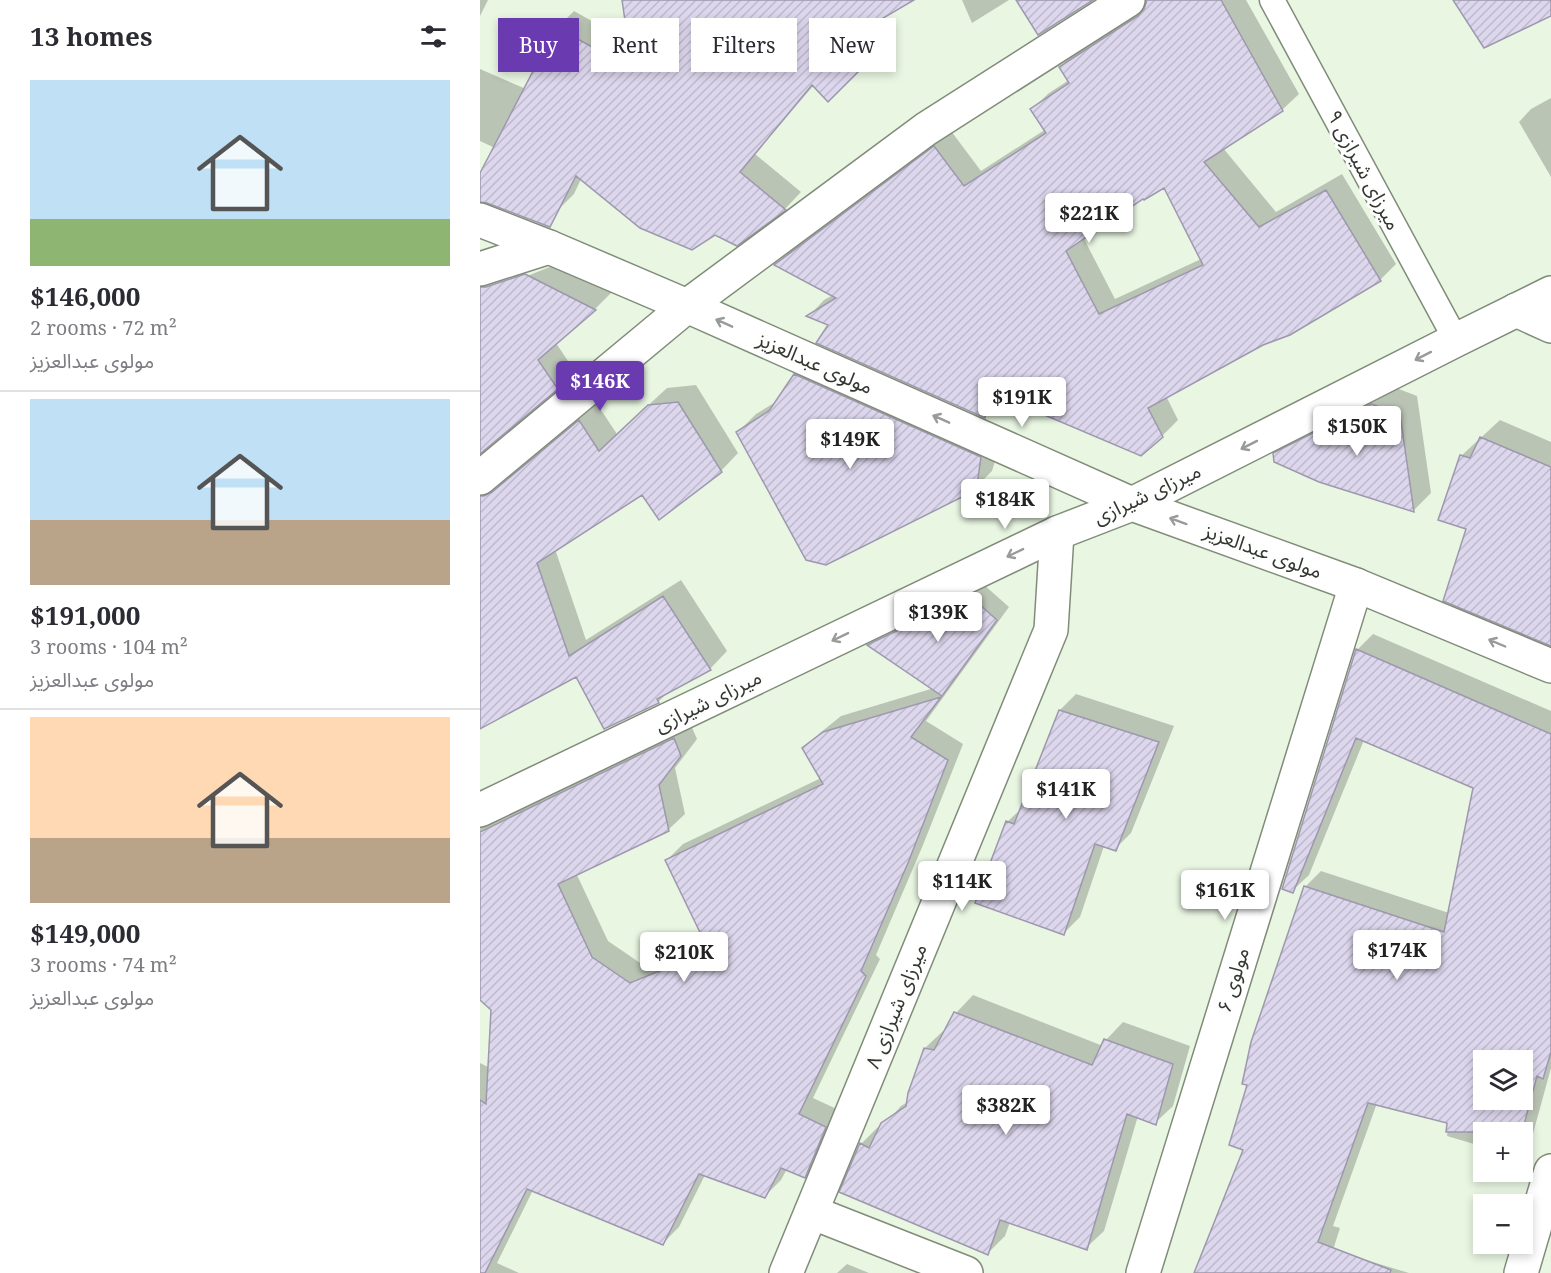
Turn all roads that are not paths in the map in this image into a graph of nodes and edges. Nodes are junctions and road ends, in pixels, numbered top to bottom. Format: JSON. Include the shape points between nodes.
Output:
{"nodes":[{"id":1,"x":1128,"y":0,"type":"edge"},
{"id":2,"x":1272,"y":0,"type":"edge"},
{"id":3,"x":480,"y":220,"type":"edge"},
{"id":4,"x":549,"y":247,"type":"junction"},
{"id":5,"x":480,"y":269,"type":"edge"},
{"id":6,"x":1551,"y":293,"type":"edge"},
{"id":7,"x":687,"y":306,"type":"junction"},
{"id":8,"x":1516,"y":310,"type":"junction"},
{"id":9,"x":1551,"y":326,"type":"edge"},
{"id":10,"x":1456,"y":340,"type":"junction"},
{"id":11,"x":480,"y":478,"type":"edge"},
{"id":12,"x":1132,"y":504,"type":"junction"},
{"id":13,"x":1057,"y":533,"type":"junction"},
{"id":14,"x":1356,"y":585,"type":"junction"},
{"id":15,"x":1551,"y":666,"type":"edge"},
{"id":16,"x":480,"y":810,"type":"edge"},
{"id":17,"x":1551,"y":1171,"type":"edge"},
{"id":18,"x":811,"y":1212,"type":"junction"},
{"id":19,"x":786,"y":1273,"type":"edge"},
{"id":20,"x":966,"y":1273,"type":"edge"},
{"id":21,"x":1143,"y":1273,"type":"edge"},
{"id":22,"x":1521,"y":1273,"type":"edge"}],
"edges":[{"from":1,"to":7,"type":"street","via":[[926,129]]},
{"from":2,"to":10,"type":"lane","name":"میرزای شیرازی ۹"},
{"from":3,"to":4,"type":"street","name":"مولوی عبدالعزیز"},
{"from":4,"to":5,"type":"street"},
{"from":4,"to":7,"type":"street","name":"مولوی عبدالعزیز"},
{"from":6,"to":8,"type":"street","name":"میرزای شیرازی"},
{"from":7,"to":11,"type":"street"},
{"from":12,"to":7,"type":"street","name":"مولوی عبدالعزیز","one_way":true},
{"from":8,"to":9,"type":"street"},
{"from":8,"to":10,"type":"street","name":"میرزای شیرازی"},
{"from":10,"to":12,"type":"street","name":"میرزای شیرازی","one_way":true},
{"from":12,"to":13,"type":"street","name":"میرزای شیرازی"},
{"from":14,"to":12,"type":"street","name":"مولوی عبدالعزیز","one_way":true},
{"from":13,"to":16,"type":"street","name":"میرزای شیرازی","one_way":true},
{"from":13,"to":18,"type":"street","name":"میرزای شیرازی ۸","via":[[1051,630]]},
{"from":15,"to":14,"type":"street","name":"مولوی عبدالعزیز","one_way":true},
{"from":14,"to":21,"type":"street","name":"مولوی ۶"},
{"from":17,"to":22,"type":"street"},
{"from":18,"to":19,"type":"street","name":"میرزای شیرازی ۸"},
{"from":18,"to":20,"type":"street"}]}
